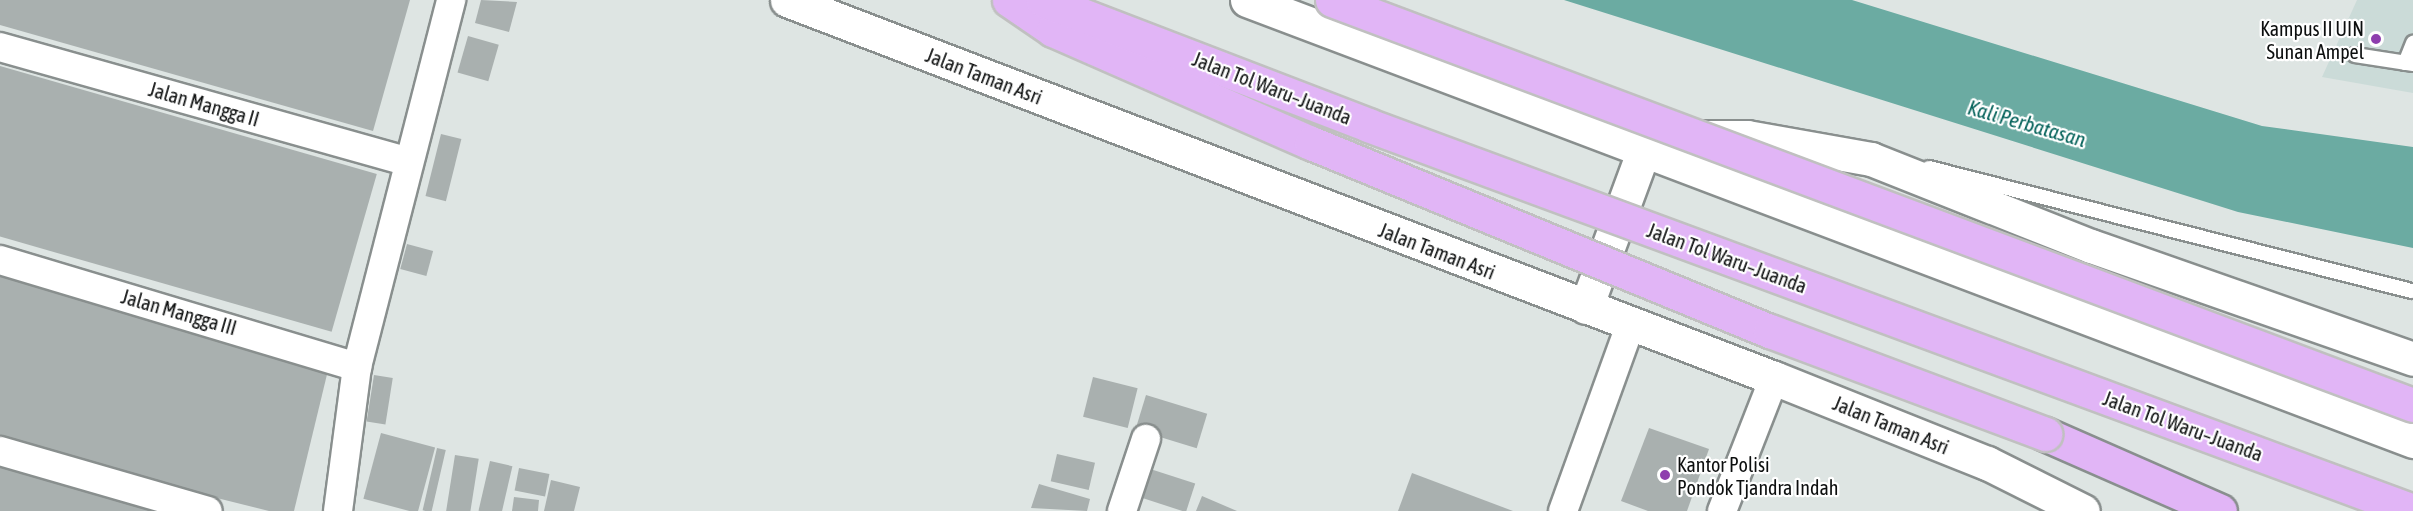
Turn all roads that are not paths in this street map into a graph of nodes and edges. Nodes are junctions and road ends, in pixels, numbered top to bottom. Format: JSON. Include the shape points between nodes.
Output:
{"nodes":[{"id":1,"x":451,"y":0,"type":"edge"},
{"id":2,"x":788,"y":0,"type":"edge"},
{"id":3,"x":1009,"y":0,"type":"edge"},
{"id":4,"x":1043,"y":0,"type":"edge"},
{"id":5,"x":1246,"y":0,"type":"edge"},
{"id":6,"x":1332,"y":0,"type":"edge"},
{"id":7,"x":2413,"y":43,"type":"edge"},
{"id":8,"x":0,"y":47,"type":"edge"},
{"id":9,"x":2355,"y":55,"type":"dead end"},
{"id":10,"x":2409,"y":63,"type":"edge"},
{"id":11,"x":1644,"y":149,"type":"junction"},
{"id":12,"x":1871,"y":159,"type":"junction"},
{"id":13,"x":408,"y":162,"type":"junction"},
{"id":14,"x":0,"y":260,"type":"edge"},
{"id":15,"x":2413,"y":291,"type":"edge"},
{"id":16,"x":1586,"y":307,"type":"junction"},
{"id":17,"x":1631,"y":323,"type":"junction"},
{"id":18,"x":2413,"y":359,"type":"edge"},
{"id":19,"x":357,"y":367,"type":"junction"},
{"id":20,"x":1774,"y":378,"type":"junction"},
{"id":21,"x":2413,"y":405,"type":"edge"},
{"id":22,"x":1146,"y":439,"type":"dead end"},
{"id":23,"x":2413,"y":441,"type":"edge"},
{"id":24,"x":0,"y":450,"type":"edge"},
{"id":25,"x":208,"y":511,"type":"edge"},
{"id":26,"x":339,"y":511,"type":"edge"},
{"id":27,"x":1122,"y":511,"type":"edge"},
{"id":28,"x":1563,"y":511,"type":"edge"},
{"id":29,"x":1722,"y":511,"type":"edge"},
{"id":30,"x":2083,"y":511,"type":"edge"},
{"id":31,"x":2220,"y":511,"type":"edge"},
{"id":32,"x":2413,"y":511,"type":"edge"}],
"edges":[{"from":1,"to":13,"type":"street"},
{"from":2,"to":16,"type":"main road","name":"Jalan Taman Asri"},
{"from":3,"to":31,"type":"highway","bridge":true,"via":[[1053,30],[1311,143],[1770,331],[2045,434]]},
{"from":4,"to":32,"type":"highway","name":"Jalan Tol Waru–Juanda","bridge":true,"via":[[1379,130]]},
{"from":5,"to":11,"type":"main road"},
{"from":6,"to":21,"type":"highway","bridge":true},
{"from":7,"to":10,"type":"lane"},
{"from":8,"to":13,"type":"street","name":"Jalan Mangga II"},
{"from":9,"to":10,"type":"lane"},
{"from":11,"to":12,"type":"main road","via":[[1672,137],[1747,136]]},
{"from":11,"to":16,"type":"main road"},
{"from":11,"to":23,"type":"main road"},
{"from":12,"to":15,"type":"lane","via":[[1947,171]]},
{"from":12,"to":18,"type":"main road","via":[[2091,246]]},
{"from":13,"to":19,"type":"street"},
{"from":14,"to":19,"type":"street","name":"Jalan Mangga III"},
{"from":16,"to":17,"type":"main road","name":"Jalan Taman Asri"},
{"from":17,"to":20,"type":"main road","name":"Jalan Taman Asri"},
{"from":17,"to":28,"type":"street"},
{"from":19,"to":26,"type":"street"},
{"from":20,"to":29,"type":"street"},
{"from":20,"to":30,"type":"main road","name":"Jalan Taman Asri","via":[[1987,463]]},
{"from":22,"to":27,"type":"street"},
{"from":24,"to":25,"type":"street"}]}
